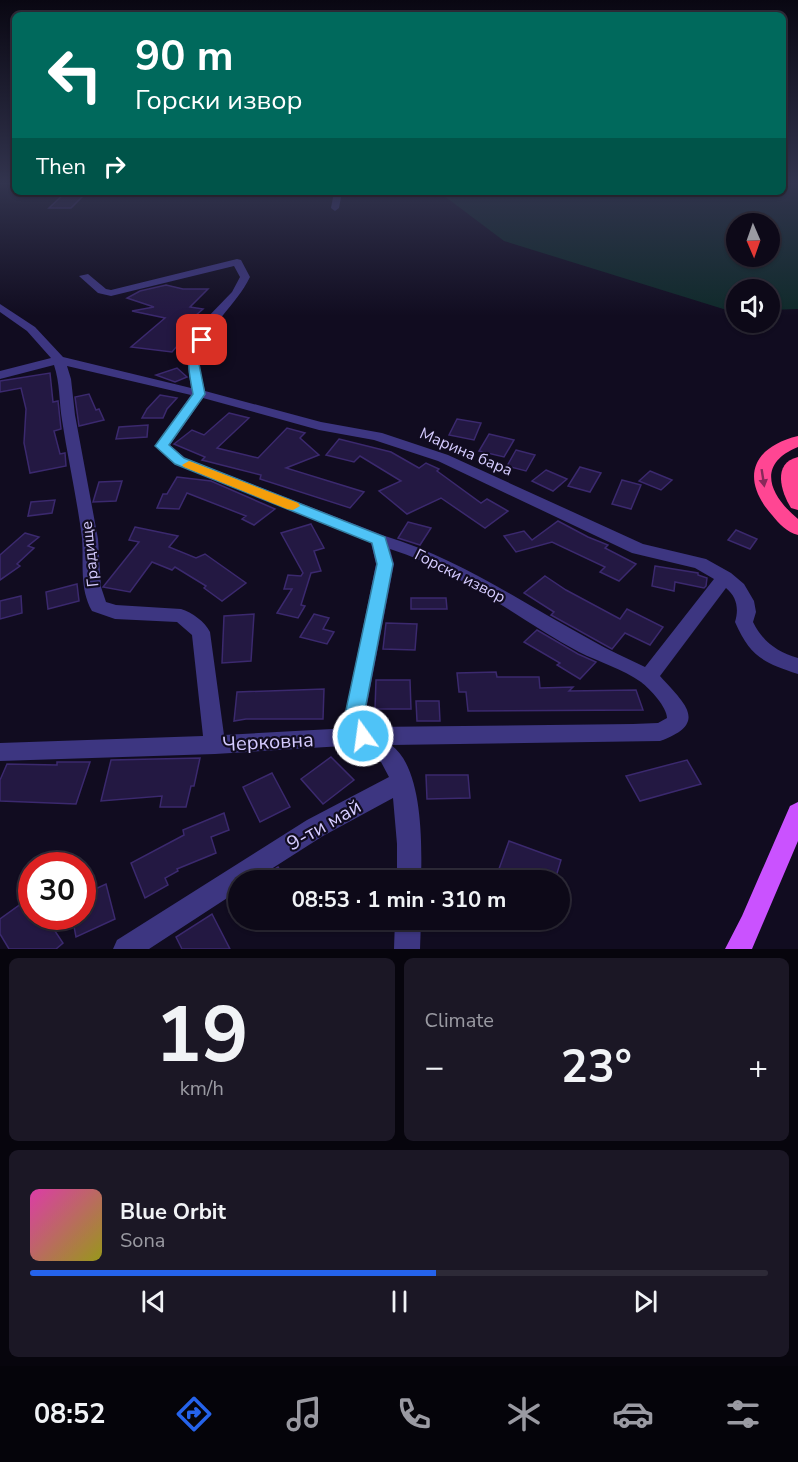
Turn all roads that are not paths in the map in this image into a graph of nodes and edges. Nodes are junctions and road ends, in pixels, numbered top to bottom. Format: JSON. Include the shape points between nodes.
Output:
{"nodes":[{"id":1,"x":84,"y":276,"type":"dead end"},
{"id":2,"x":0,"y":307,"type":"edge"},
{"id":3,"x":59,"y":360,"type":"junction"},
{"id":4,"x":0,"y":375,"type":"edge"},
{"id":5,"x":199,"y":394,"type":"junction"},
{"id":6,"x":798,"y":441,"type":"edge"},
{"id":7,"x":798,"y":462,"type":"edge"},
{"id":8,"x":798,"y":504,"type":"edge"},
{"id":9,"x":798,"y":529,"type":"edge"},
{"id":10,"x":379,"y":540,"type":"junction"},
{"id":11,"x":725,"y":577,"type":"junction"},
{"id":12,"x":798,"y":666,"type":"edge"},
{"id":13,"x":648,"y":677,"type":"junction"},
{"id":14,"x":678,"y":723,"type":"joint"},
{"id":15,"x":363,"y":736,"type":"junction"},
{"id":16,"x":215,"y":745,"type":"junction"},
{"id":17,"x":0,"y":752,"type":"edge"},
{"id":18,"x":403,"y":782,"type":"junction"},
{"id":19,"x":798,"y":813,"type":"edge"},
{"id":20,"x":409,"y":870,"type":"edge"},
{"id":21,"x":408,"y":930,"type":"edge"},
{"id":22,"x":126,"y":949,"type":"edge"},
{"id":23,"x":407,"y":949,"type":"edge"},
{"id":24,"x":738,"y":949,"type":"edge"}],
"edges":[{"from":1,"to":5,"type":"street","via":[[102,291],[111,293],[237,262],[245,276],[237,293],[210,321],[193,359]]},
{"from":2,"to":3,"type":"street","name":"Градище","via":[[31,329]]},
{"from":3,"to":4,"type":"street"},
{"from":3,"to":5,"type":"street","name":"Марина бара"},
{"from":3,"to":16,"type":"street","name":"Градище","via":[[98,606],[115,612],[181,616],[201,632]]},
{"from":5,"to":10,"type":"street","name":"Горски извор","via":[[162,446],[180,461]]},
{"from":5,"to":11,"type":"street","name":"Марина бара","via":[[319,426],[376,436],[443,458],[638,549],[700,562]]},
{"from":6,"to":9,"type":"highway","one_way":true,"via":[[773,451],[762,465],[761,474],[771,500]]},
{"from":7,"to":8,"type":"highway","via":[[788,483]]},
{"from":10,"to":13,"type":"street","name":"Горски извор","via":[[412,550],[476,581],[585,646]]},
{"from":10,"to":15,"type":"street","via":[[385,564],[356,710]]},
{"from":11,"to":12,"type":"street","name":"Марина бара","via":[[745,601],[744,622],[759,649]]},
{"from":11,"to":13,"type":"street"},
{"from":13,"to":14,"type":"street","name":"Горски извор","via":[[677,709]]},
{"from":14,"to":15,"type":"street","name":"Черковна","via":[[660,732]]},
{"from":15,"to":16,"type":"street","name":"Черковна"},
{"from":15,"to":18,"type":"street","via":[[389,755]]},
{"from":16,"to":17,"type":"street","name":"Черковна"},
{"from":18,"to":20,"type":"street"},
{"from":18,"to":22,"type":"street","name":"9-ти май","via":[[315,828]]},
{"from":19,"to":24,"type":"main road","via":[[752,925]]},
{"from":21,"to":23,"type":"street"}]}
